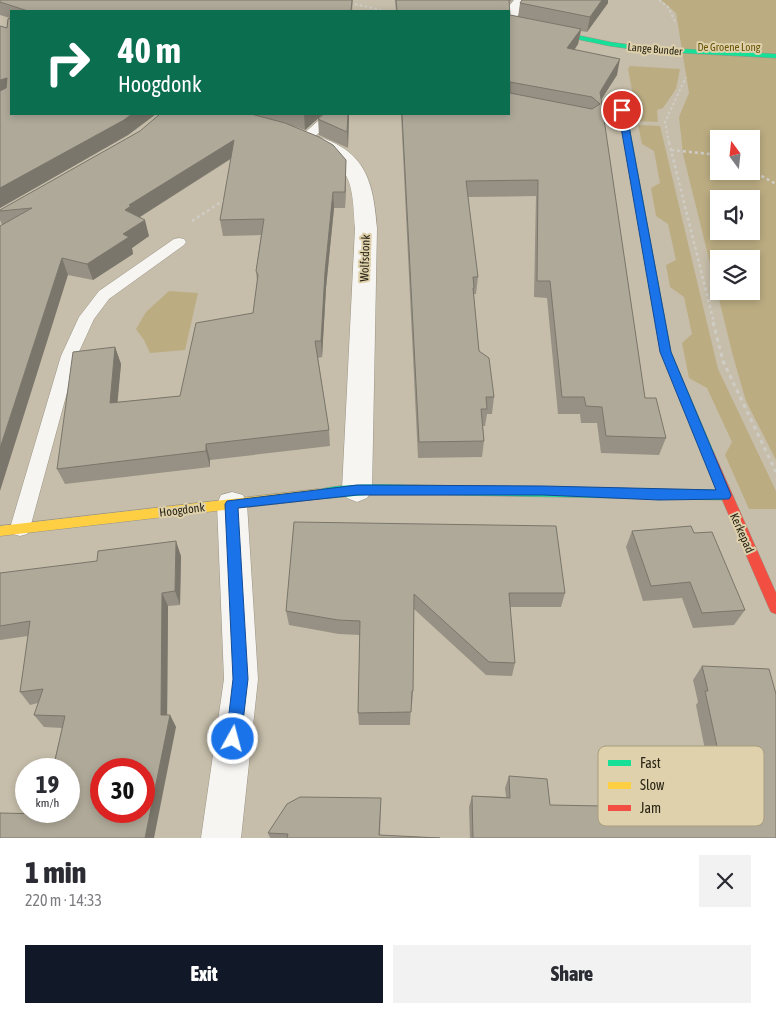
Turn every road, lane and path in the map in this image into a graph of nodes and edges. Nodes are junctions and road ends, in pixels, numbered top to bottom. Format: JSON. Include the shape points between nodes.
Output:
{"nodes":[{"id":1,"x":356,"y":0,"type":"edge"},
{"id":2,"x":522,"y":0,"type":"edge"},
{"id":3,"x":659,"y":0,"type":"edge"},
{"id":4,"x":345,"y":2,"type":"edge"},
{"id":5,"x":350,"y":3,"type":"junction"},
{"id":6,"x":381,"y":10,"type":"edge"},
{"id":7,"x":510,"y":15,"type":"edge"},
{"id":8,"x":510,"y":23,"type":"edge"},
{"id":9,"x":676,"y":26,"type":"dead end"},
{"id":10,"x":536,"y":30,"type":"junction"},
{"id":11,"x":621,"y":34,"type":"dead end"},
{"id":12,"x":776,"y":56,"type":"edge"},
{"id":13,"x":687,"y":70,"type":"dead end"},
{"id":14,"x":622,"y":110,"type":"dead end"},
{"id":15,"x":331,"y":115,"type":"edge"},
{"id":16,"x":297,"y":136,"type":"joint"},
{"id":17,"x":671,"y":150,"type":"junction"},
{"id":18,"x":710,"y":154,"type":"edge"},
{"id":19,"x":760,"y":175,"type":"edge"},
{"id":20,"x":776,"y":184,"type":"edge"},
{"id":21,"x":231,"y":195,"type":"edge"},
{"id":22,"x":179,"y":242,"type":"joint"},
{"id":23,"x":776,"y":461,"type":"edge"},
{"id":24,"x":770,"y":462,"type":"junction"},
{"id":25,"x":776,"y":472,"type":"edge"},
{"id":26,"x":357,"y":490,"type":"junction"},
{"id":27,"x":725,"y":495,"type":"junction"},
{"id":28,"x":232,"y":504,"type":"junction"},
{"id":29,"x":20,"y":528,"type":"junction"},
{"id":30,"x":0,"y":531,"type":"edge"},
{"id":31,"x":776,"y":608,"type":"edge"},
{"id":32,"x":221,"y":838,"type":"edge"}],
"edges":[{"from":1,"to":5,"type":"path"},
{"from":2,"to":7,"type":"street"},
{"from":3,"to":9,"type":"path","via":[[668,7]]},
{"from":4,"to":5,"type":"path"},
{"from":5,"to":6,"type":"path"},
{"from":8,"to":10,"type":"street","name":"Lange Bunder"},
{"from":10,"to":11,"type":"street","name":"Lange Bunder"},
{"from":10,"to":12,"type":"street","name":"Lange Bunder","via":[[645,48]]},
{"from":13,"to":17,"type":"path","via":[[682,91],[666,116]]},
{"from":14,"to":27,"type":"street","name":"Kerkepad","via":[[666,352]]},
{"from":15,"to":16,"type":"lane"},
{"from":16,"to":26,"type":"street","name":"Wolfsdonk","via":[[347,159],[364,188],[366,228]]},
{"from":17,"to":18,"type":"path"},
{"from":17,"to":24,"type":"path","via":[[723,361]]},
{"from":19,"to":20,"type":"path"},
{"from":21,"to":22,"type":"path","via":[[174,234]]},
{"from":22,"to":29,"type":"lane","via":[[104,295],[87,317],[69,356]]},
{"from":23,"to":24,"type":"path"},
{"from":24,"to":25,"type":"path"},
{"from":26,"to":27,"type":"street","name":"Hoogdonk","via":[[543,490]]},
{"from":26,"to":28,"type":"street","name":"Hoogdonk"},
{"from":27,"to":31,"type":"street","name":"Kerkepad"},
{"from":28,"to":29,"type":"street","name":"Hoogdonk"},
{"from":28,"to":32,"type":"street","via":[[241,679]]},
{"from":29,"to":30,"type":"street","name":"Hoogdonk"}]}
